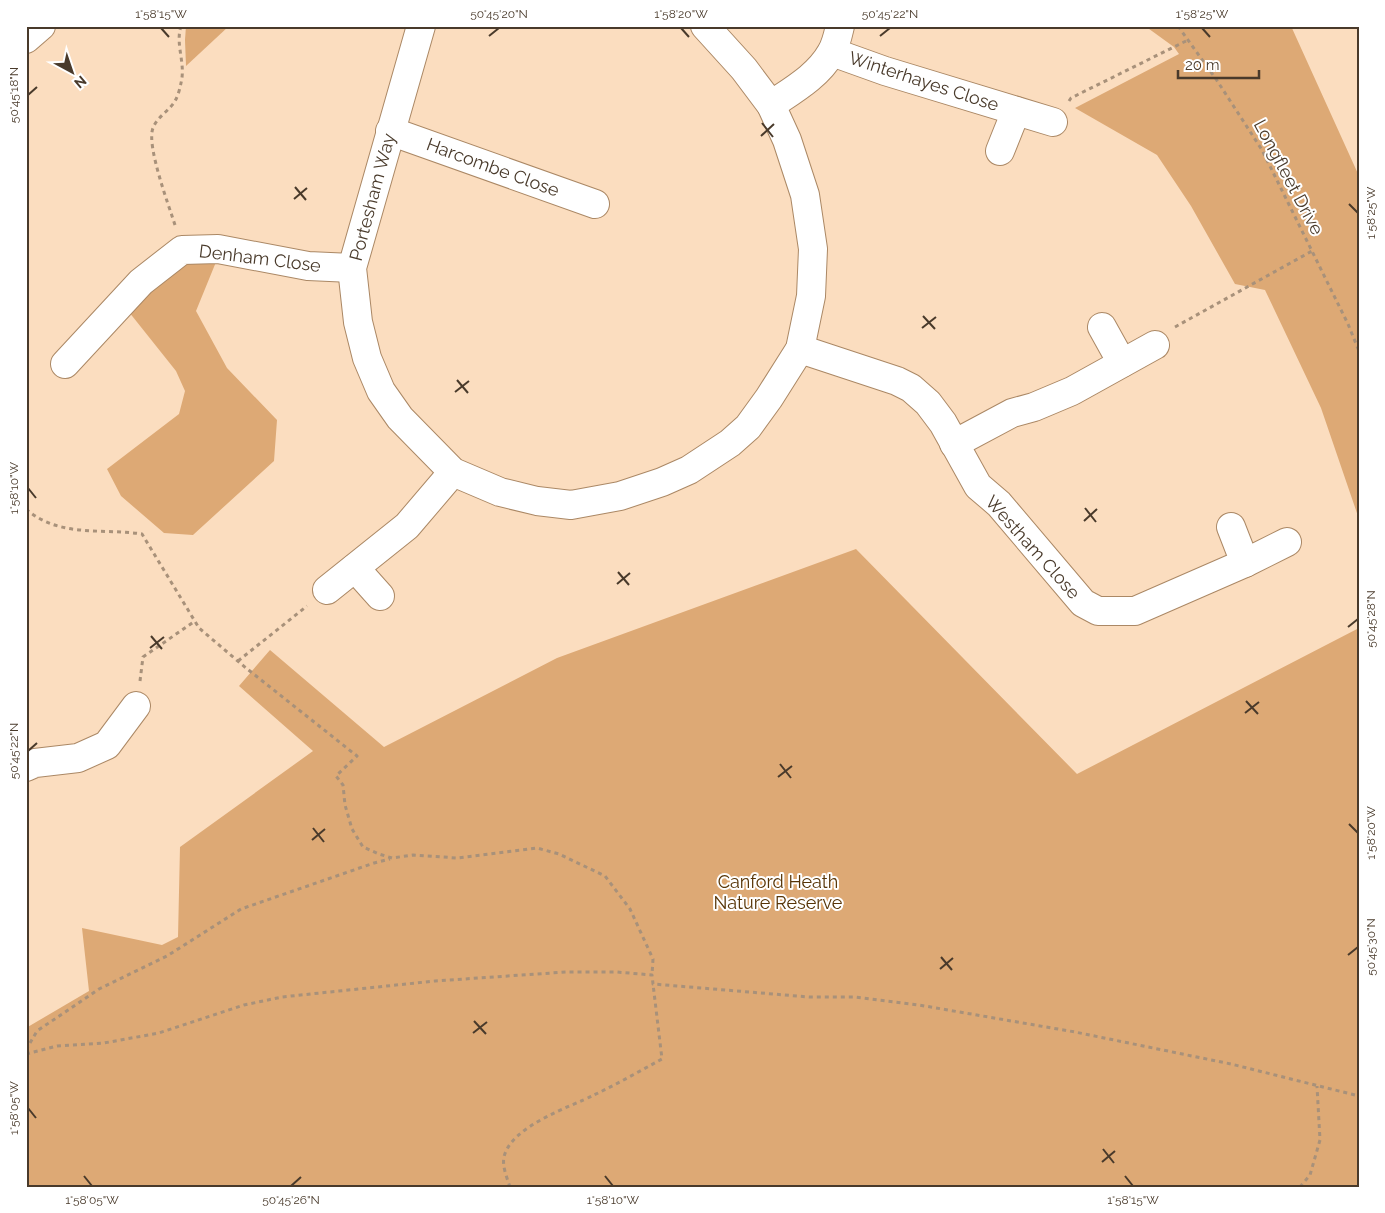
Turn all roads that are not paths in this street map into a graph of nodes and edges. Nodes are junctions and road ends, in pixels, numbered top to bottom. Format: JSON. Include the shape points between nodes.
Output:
{"nodes":[{"id":1,"x":41,"y":26,"type":"edge"},
{"id":2,"x":421,"y":26,"type":"edge"},
{"id":3,"x":705,"y":26,"type":"edge"},
{"id":4,"x":840,"y":26,"type":"edge"},
{"id":5,"x":26,"y":40,"type":"edge"},
{"id":6,"x":832,"y":52,"type":"junction"},
{"id":7,"x":771,"y":105,"type":"junction"},
{"id":8,"x":1016,"y":110,"type":"junction"},
{"id":9,"x":1053,"y":122,"type":"road end"},
{"id":10,"x":390,"y":131,"type":"junction"},
{"id":11,"x":1000,"y":151,"type":"dead end"},
{"id":12,"x":595,"y":204,"type":"dead end"},
{"id":13,"x":352,"y":268,"type":"junction"},
{"id":14,"x":1102,"y":327,"type":"dead end"},
{"id":15,"x":1155,"y":345,"type":"road end"},
{"id":16,"x":800,"y":349,"type":"junction"},
{"id":17,"x":1122,"y":363,"type":"junction"},
{"id":18,"x":65,"y":364,"type":"dead end"},
{"id":19,"x":954,"y":444,"type":"junction"},
{"id":20,"x":453,"y":472,"type":"junction"},
{"id":21,"x":1231,"y":527,"type":"dead end"},
{"id":22,"x":1287,"y":542,"type":"dead end"},
{"id":23,"x":1245,"y":563,"type":"junction"},
{"id":24,"x":355,"y":568,"type":"junction"},
{"id":25,"x":327,"y":590,"type":"road end"},
{"id":26,"x":380,"y":596,"type":"dead end"},
{"id":27,"x":136,"y":706,"type":"road end"},
{"id":28,"x":26,"y":767,"type":"edge"}],
"edges":[{"from":1,"to":5,"type":"street"},
{"from":2,"to":10,"type":"street","name":"Portesham Way"},
{"from":3,"to":7,"type":"street","name":"Portesham Way"},
{"from":4,"to":6,"type":"street","name":"Winterhayes Close"},
{"from":6,"to":7,"type":"street","name":"Winterhayes Close","via":[[805,82]]},
{"from":6,"to":8,"type":"street","name":"Winterhayes Close"},
{"from":7,"to":16,"type":"street","name":"Portesham Way","via":[[787,140],[805,195],[813,249],[811,296]]},
{"from":8,"to":9,"type":"street","name":"Winterhayes Close"},
{"from":8,"to":11,"type":"street","name":"Winterhayes Close"},
{"from":10,"to":12,"type":"street","name":"Harcombe Close"},
{"from":10,"to":13,"type":"street","name":"Portesham Way"},
{"from":13,"to":18,"type":"street","name":"Denham Close","via":[[308,266],[218,249],[182,250],[140,282]]},
{"from":13,"to":20,"type":"street","name":"Portesham Way","via":[[358,322],[367,358],[381,391],[400,418]]},
{"from":14,"to":17,"type":"street"},
{"from":15,"to":17,"type":"street"},
{"from":16,"to":19,"type":"street","name":"Westham Close","via":[[877,373],[911,388],[928,403]]},
{"from":16,"to":20,"type":"street","name":"Portesham Way","via":[[748,427],[689,470],[662,482],[620,496],[571,505],[500,492]]},
{"from":17,"to":19,"type":"street","via":[[1072,391],[1012,413]]},
{"from":19,"to":23,"type":"street","name":"Westham Close","via":[[978,486],[999,504],[1083,603],[1098,612],[1135,611]]},
{"from":20,"to":24,"type":"street","via":[[407,526]]},
{"from":21,"to":23,"type":"street"},
{"from":22,"to":23,"type":"street","name":"Westham Close"},
{"from":24,"to":25,"type":"street"},
{"from":24,"to":26,"type":"street"},
{"from":27,"to":28,"type":"street","via":[[107,745],[78,758],[34,763]]}]}
